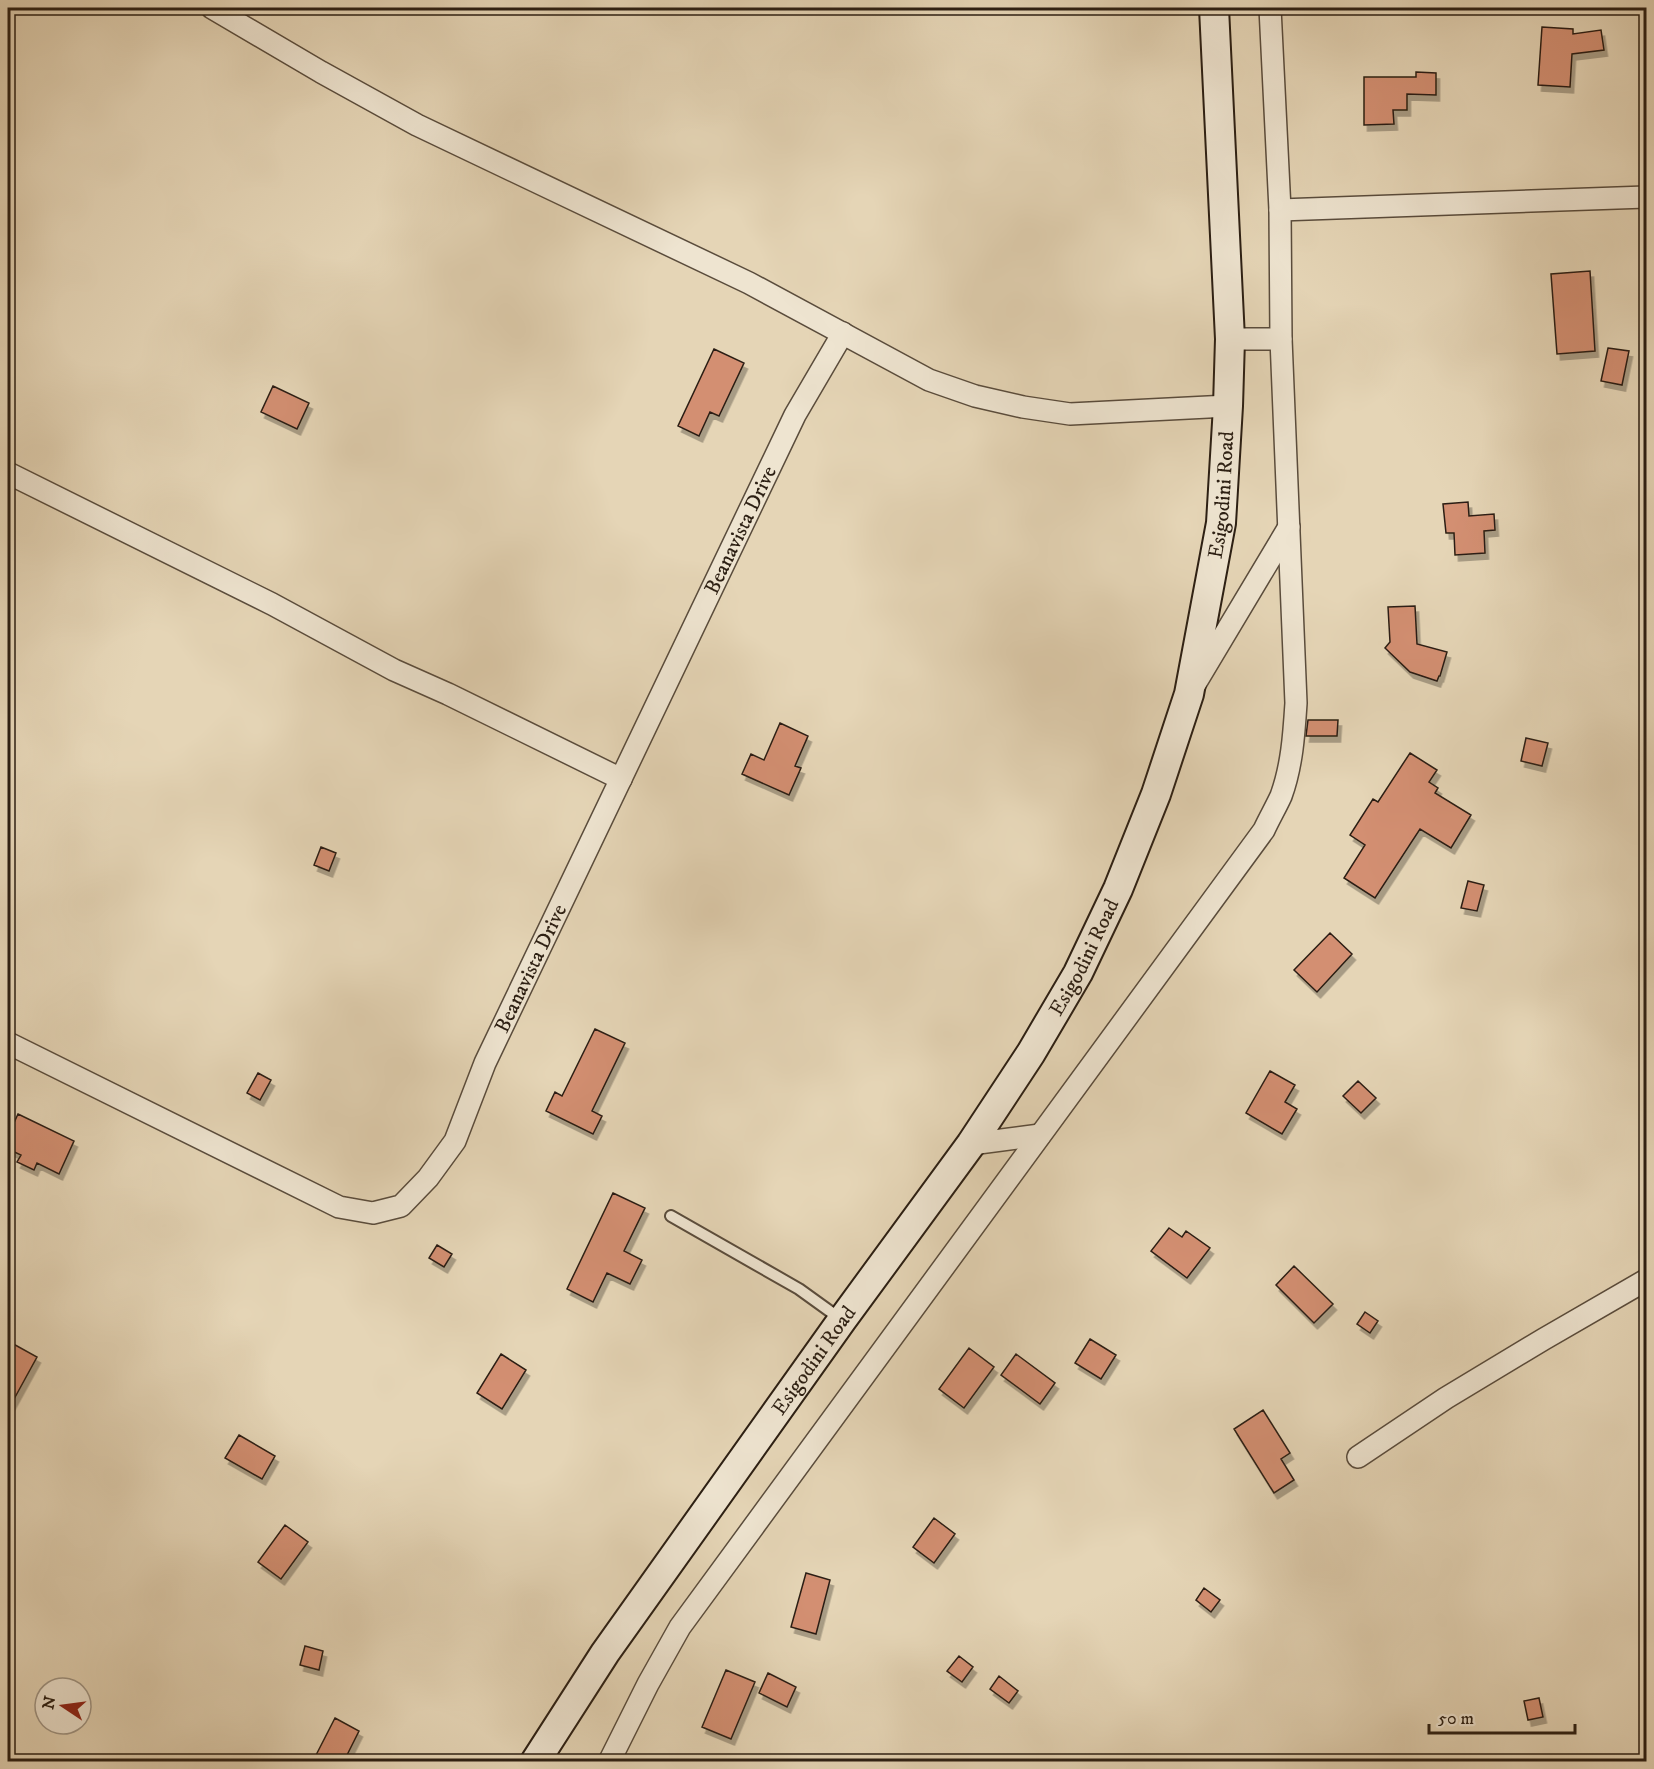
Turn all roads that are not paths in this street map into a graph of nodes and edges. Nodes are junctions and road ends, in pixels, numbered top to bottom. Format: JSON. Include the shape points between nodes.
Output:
{"nodes":[{"id":1,"x":212,"y":8,"type":"edge"},
{"id":2,"x":1214,"y":8,"type":"edge"},
{"id":3,"x":1270,"y":8,"type":"edge"},
{"id":4,"x":1647,"y":197,"type":"edge"},
{"id":5,"x":1280,"y":210,"type":"junction"},
{"id":6,"x":843,"y":333,"type":"junction"},
{"id":7,"x":1230,"y":339,"type":"junction"},
{"id":8,"x":1281,"y":339,"type":"junction"},
{"id":9,"x":1228,"y":406,"type":"junction"},
{"id":10,"x":8,"y":473,"type":"edge"},
{"id":11,"x":1289,"y":526,"type":"junction"},
{"id":12,"x":1189,"y":694,"type":"junction"},
{"id":13,"x":621,"y":779,"type":"junction"},
{"id":14,"x":8,"y":1043,"type":"edge"},
{"id":15,"x":1040,"y":1135,"type":"junction"},
{"id":16,"x":970,"y":1144,"type":"junction"},
{"id":17,"x":671,"y":1215,"type":"dead end"},
{"id":18,"x":1647,"y":1280,"type":"edge"},
{"id":19,"x":842,"y":1320,"type":"junction"},
{"id":20,"x":1358,"y":1457,"type":"dead end"},
{"id":21,"x":535,"y":1761,"type":"edge"},
{"id":22,"x":609,"y":1761,"type":"edge"}],
"edges":[{"from":1,"to":6,"type":"street","via":[[417,125],[738,278]]},
{"from":2,"to":7,"type":"main road","name":"Esigodini Road"},
{"from":3,"to":5,"type":"street"},
{"from":4,"to":5,"type":"street"},
{"from":5,"to":8,"type":"street"},
{"from":6,"to":9,"type":"street","via":[[929,380],[1023,407],[1070,414]]},
{"from":6,"to":13,"type":"street","name":"Beanavista Drive","via":[[795,415]]},
{"from":7,"to":8,"type":"street"},
{"from":7,"to":9,"type":"main road","name":"Esigodini Road"},
{"from":8,"to":11,"type":"street"},
{"from":9,"to":12,"type":"main road","name":"Esigodini Road","via":[[1221,523]]},
{"from":10,"to":13,"type":"street","via":[[272,604],[394,670]]},
{"from":11,"to":12,"type":"street"},
{"from":11,"to":15,"type":"street","via":[[1296,703],[1294,736],[1281,796],[1264,830]]},
{"from":12,"to":16,"type":"main road","name":"Esigodini Road","via":[[1156,794],[1078,974]]},
{"from":13,"to":14,"type":"street","name":"Beanavista Drive","via":[[485,1063],[455,1140],[428,1178],[401,1206],[373,1213],[339,1207]]},
{"from":15,"to":16,"type":"street"},
{"from":15,"to":22,"type":"street","via":[[680,1627]]},
{"from":16,"to":19,"type":"main road","name":"Esigodini Road"},
{"from":17,"to":19,"type":"lane","via":[[799,1289]]},
{"from":18,"to":20,"type":"street","via":[[1456,1392]]},
{"from":19,"to":21,"type":"main road","name":"Esigodini Road","via":[[605,1653]]}]}
